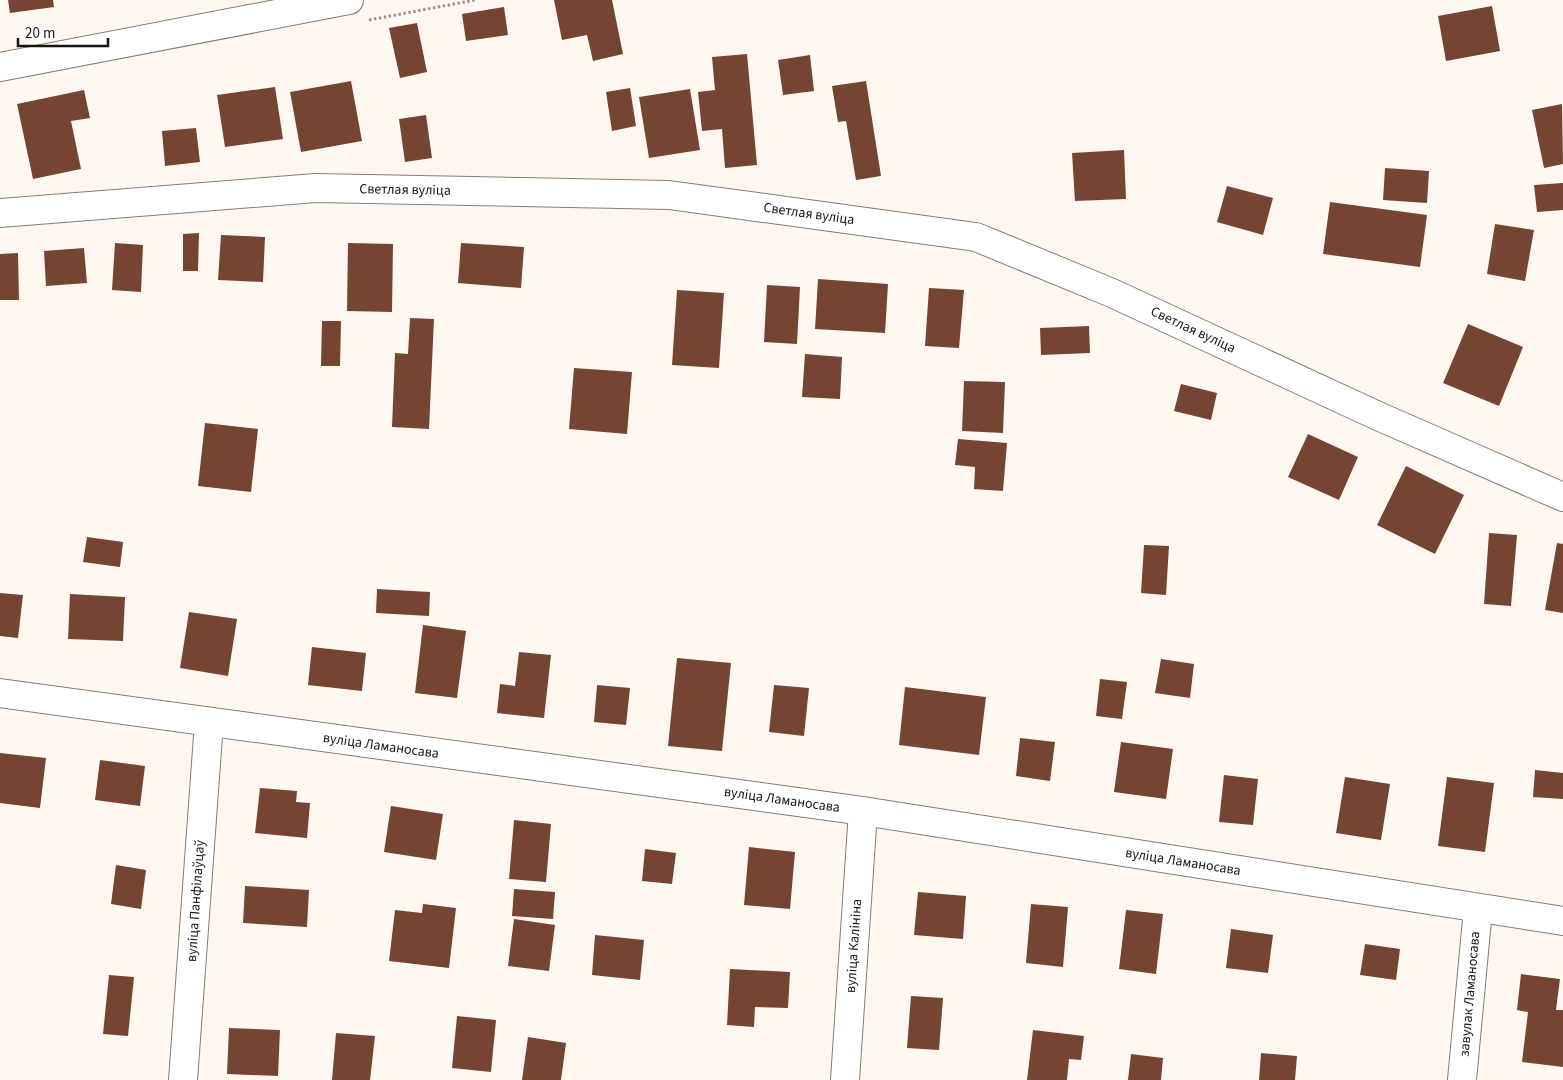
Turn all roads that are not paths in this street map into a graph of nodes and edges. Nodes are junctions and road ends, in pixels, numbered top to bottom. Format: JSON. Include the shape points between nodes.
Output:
{"nodes":[{"id":1,"x":349,"y":0,"type":"edge"},
{"id":2,"x":0,"y":67,"type":"edge"},
{"id":3,"x":0,"y":213,"type":"edge"},
{"id":4,"x":1563,"y":497,"type":"edge"},
{"id":5,"x":0,"y":693,"type":"edge"},
{"id":6,"x":209,"y":722,"type":"junction"},
{"id":7,"x":863,"y":812,"type":"junction"},
{"id":8,"x":1478,"y":909,"type":"junction"},
{"id":9,"x":1563,"y":921,"type":"edge"},
{"id":10,"x":184,"y":1080,"type":"edge"},
{"id":11,"x":845,"y":1080,"type":"edge"},
{"id":12,"x":1462,"y":1080,"type":"edge"}],
"edges":[{"from":1,"to":2,"type":"street"},
{"from":3,"to":4,"type":"street","name":"Светлая вуліца","via":[[316,188],[659,195],[976,237],[1112,293]]},
{"from":5,"to":6,"type":"street","name":"вуліца Ламаносава"},
{"from":6,"to":7,"type":"street","name":"вуліца Ламаносава"},
{"from":6,"to":10,"type":"street","name":"вуліца Панфілаўцаў"},
{"from":7,"to":8,"type":"street","name":"вуліца Ламаносава"},
{"from":7,"to":11,"type":"street","name":"вуліца Калініна"},
{"from":8,"to":9,"type":"street","name":"вуліца Ламаносава"},
{"from":8,"to":12,"type":"street","name":"завулак Ламаносава"}]}
